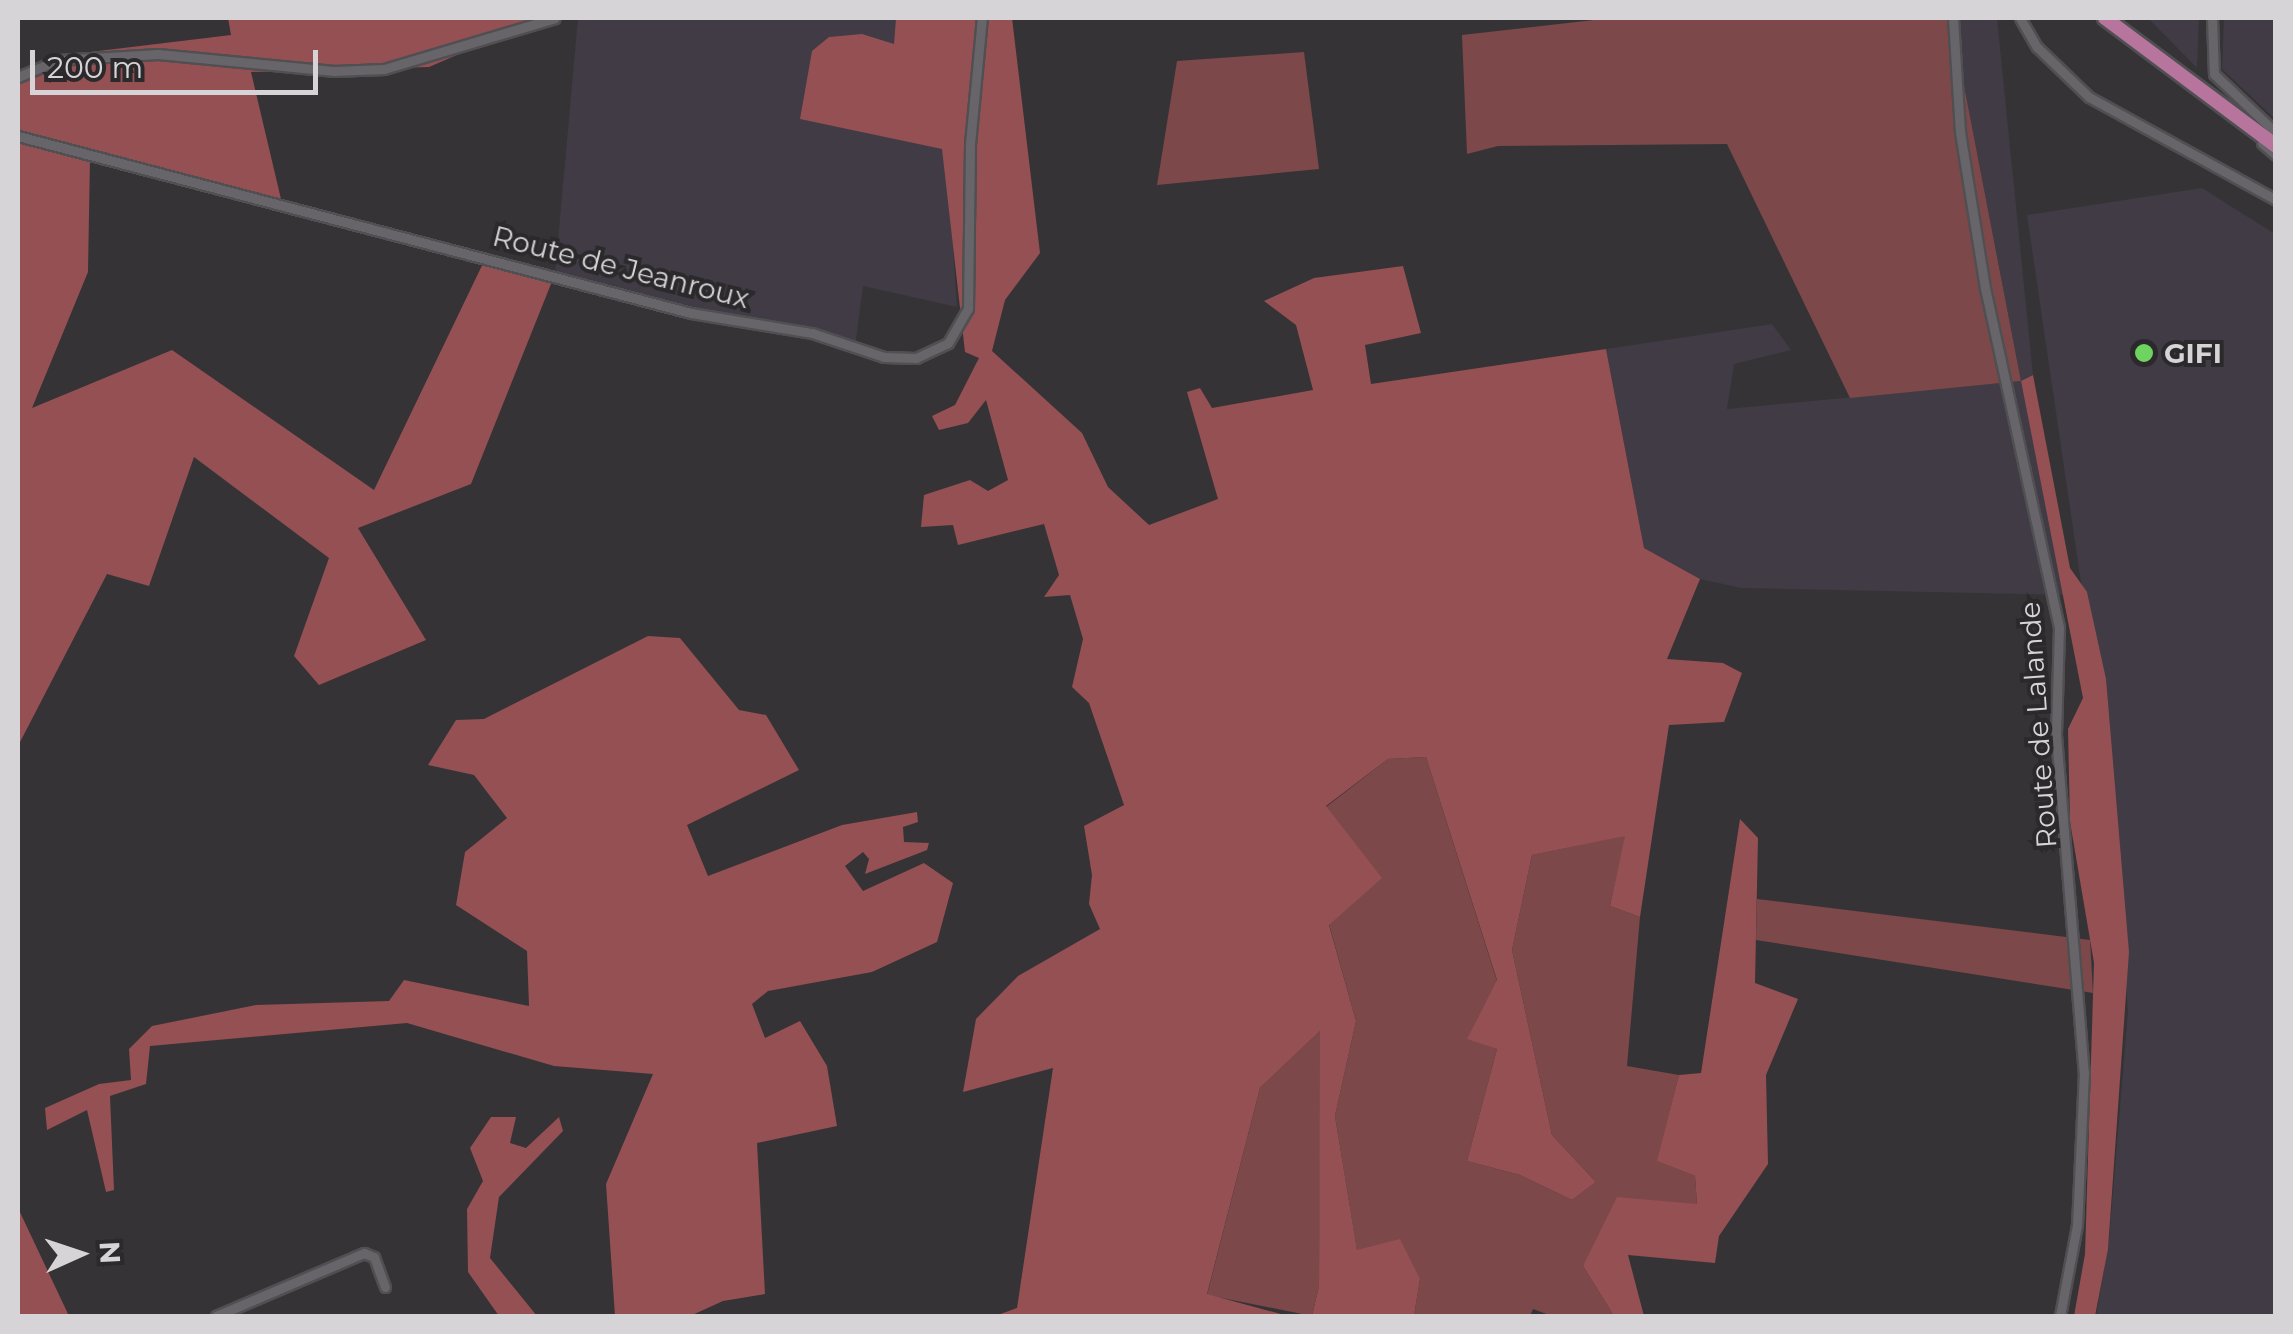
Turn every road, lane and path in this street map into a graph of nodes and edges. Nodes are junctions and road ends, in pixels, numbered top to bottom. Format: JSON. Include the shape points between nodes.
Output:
{"nodes":[{"id":1,"x":555,"y":18,"type":"edge"},
{"id":2,"x":982,"y":18,"type":"edge"},
{"id":3,"x":1953,"y":18,"type":"edge"},
{"id":4,"x":2020,"y":18,"type":"edge"},
{"id":5,"x":2105,"y":18,"type":"edge"},
{"id":6,"x":2212,"y":18,"type":"edge"},
{"id":7,"x":18,"y":77,"type":"edge"},
{"id":8,"x":2254,"y":133,"type":"junction"},
{"id":9,"x":2276,"y":133,"type":"edge"},
{"id":10,"x":18,"y":136,"type":"edge"},
{"id":11,"x":2276,"y":146,"type":"edge"},
{"id":12,"x":2276,"y":155,"type":"edge"},
{"id":13,"x":2276,"y":200,"type":"edge"},
{"id":14,"x":385,"y":1287,"type":"dead end"},
{"id":15,"x":216,"y":1316,"type":"edge"},
{"id":16,"x":2060,"y":1316,"type":"edge"}],
"edges":[{"from":1,"to":7,"type":"street","via":[[384,69],[334,71],[158,54],[58,60]]},
{"from":2,"to":10,"type":"street","name":"Route de Jeanroux","via":[[970,144],[968,309],[948,343],[916,358],[884,358],[812,333],[691,313]]},
{"from":3,"to":16,"type":"street","name":"Route de Lalande","via":[[1960,132],[1986,288],[2059,627],[2056,735],[2084,1072],[2077,1225]]},
{"from":4,"to":13,"type":"street","via":[[2037,47],[2090,97]]},
{"from":5,"to":8,"type":"main road"},
{"from":6,"to":9,"type":"street","via":[[2210,42],[2221,86]]},
{"from":8,"to":11,"type":"main road"},
{"from":8,"to":12,"type":"street"},
{"from":14,"to":15,"type":"street","via":[[374,1257],[364,1253]]}]}
